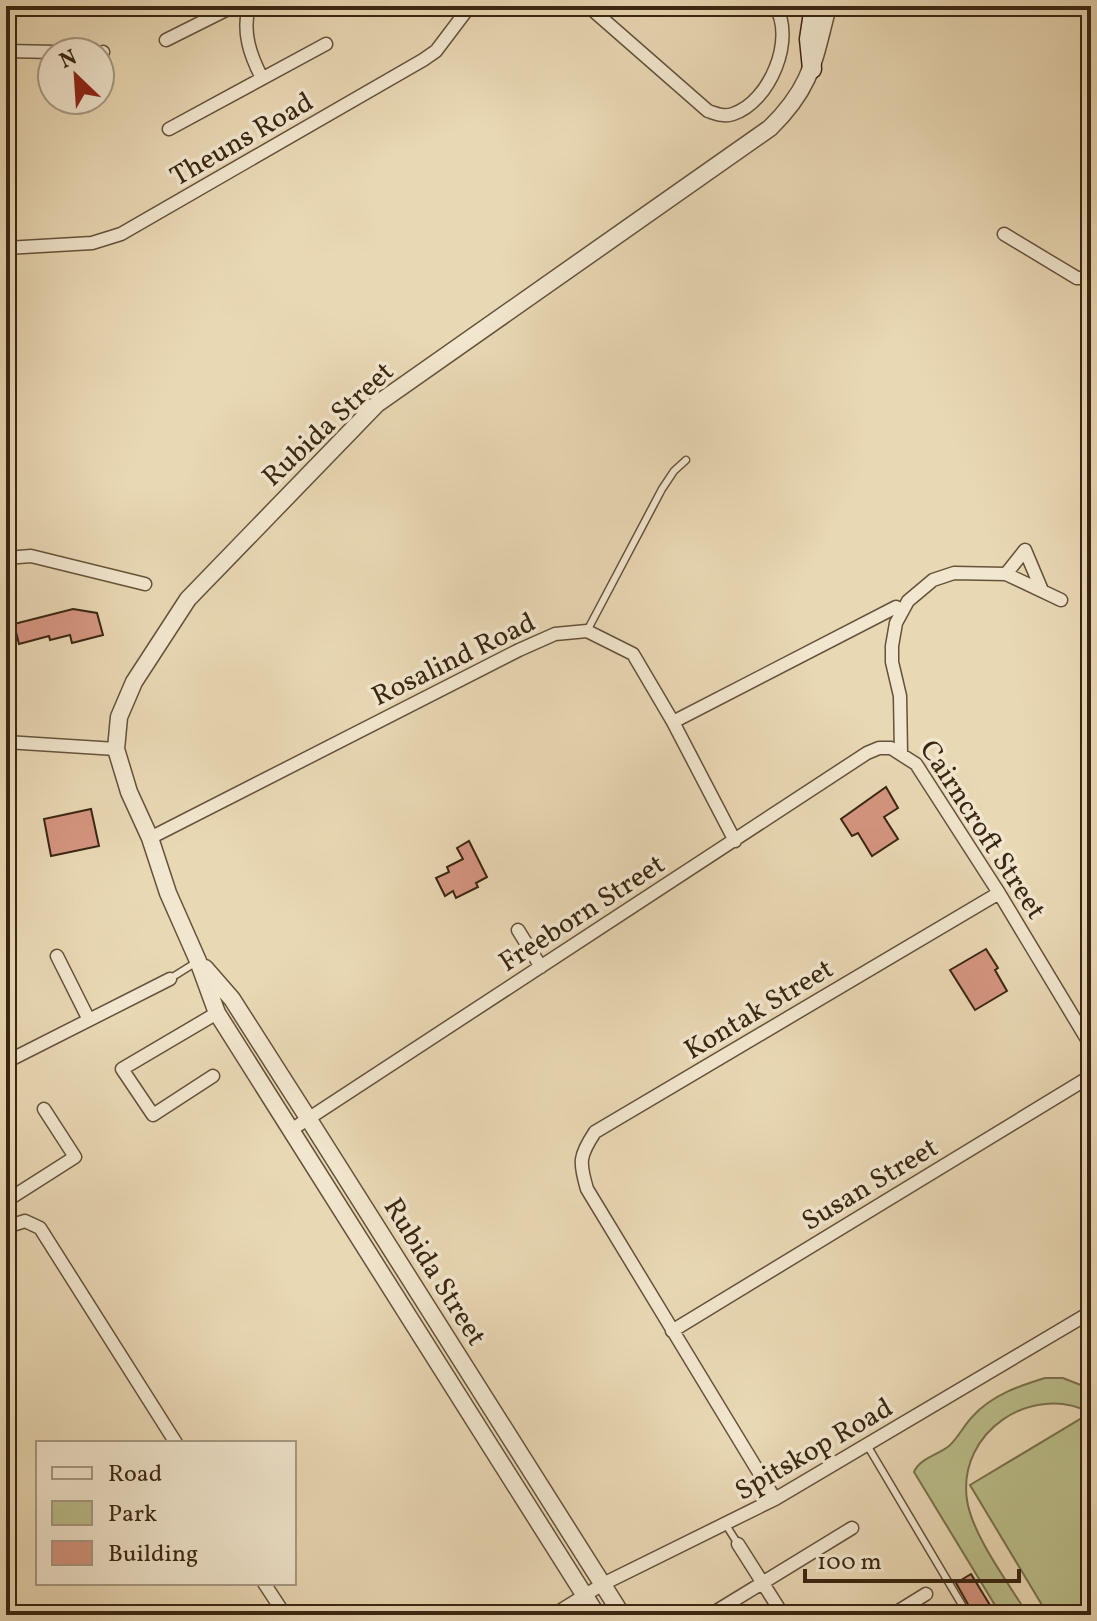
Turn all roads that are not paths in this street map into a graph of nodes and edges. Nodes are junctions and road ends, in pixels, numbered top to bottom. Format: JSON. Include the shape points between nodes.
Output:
{"nodes":[{"id":1,"x":234,"y":6,"type":"edge"},
{"id":2,"x":249,"y":6,"type":"edge"},
{"id":3,"x":470,"y":6,"type":"edge"},
{"id":4,"x":775,"y":6,"type":"edge"},
{"id":5,"x":814,"y":6,"type":"edge"},
{"id":6,"x":828,"y":6,"type":"edge"},
{"id":7,"x":594,"y":8,"type":"edge"},
{"id":8,"x":166,"y":40,"type":"dead end"},
{"id":9,"x":326,"y":44,"type":"dead end"},
{"id":10,"x":6,"y":51,"type":"edge"},
{"id":11,"x":36,"y":52,"type":"edge"},
{"id":12,"x":812,"y":69,"type":"junction"},
{"id":13,"x":262,"y":78,"type":"junction"},
{"id":14,"x":169,"y":129,"type":"dead end"},
{"id":15,"x":1004,"y":234,"type":"dead end"},
{"id":16,"x":6,"y":248,"type":"edge"},
{"id":17,"x":1091,"y":278,"type":"edge"},
{"id":18,"x":686,"y":460,"type":"dead end"},
{"id":19,"x":6,"y":558,"type":"edge"},
{"id":20,"x":1006,"y":574,"type":"junction"},
{"id":21,"x":145,"y":584,"type":"dead end"},
{"id":22,"x":1041,"y":588,"type":"junction"},
{"id":23,"x":1061,"y":600,"type":"dead end"},
{"id":24,"x":896,"y":607,"type":"dead end"},
{"id":25,"x":587,"y":631,"type":"junction"},
{"id":26,"x":673,"y":722,"type":"junction"},
{"id":27,"x":6,"y":742,"type":"edge"},
{"id":28,"x":116,"y":749,"type":"junction"},
{"id":29,"x":901,"y":753,"type":"junction"},
{"id":30,"x":150,"y":838,"type":"junction"},
{"id":31,"x":735,"y":841,"type":"junction"},
{"id":32,"x":999,"y":893,"type":"junction"},
{"id":33,"x":518,"y":930,"type":"dead end"},
{"id":34,"x":57,"y":956,"type":"dead end"},
{"id":35,"x":198,"y":961,"type":"junction"},
{"id":36,"x":541,"y":967,"type":"junction"},
{"id":37,"x":170,"y":979,"type":"joint"},
{"id":38,"x":217,"y":1013,"type":"junction"},
{"id":39,"x":89,"y":1020,"type":"junction"},
{"id":40,"x":1091,"y":1046,"type":"edge"},
{"id":41,"x":6,"y":1062,"type":"edge"},
{"id":42,"x":213,"y":1076,"type":"dead end"},
{"id":43,"x":1091,"y":1076,"type":"edge"},
{"id":44,"x":44,"y":1109,"type":"dead end"},
{"id":45,"x":308,"y":1118,"type":"junction"},
{"id":46,"x":291,"y":1130,"type":"junction"},
{"id":47,"x":8,"y":1196,"type":"edge"},
{"id":48,"x":6,"y":1227,"type":"edge"},
{"id":49,"x":1091,"y":1312,"type":"edge"},
{"id":50,"x":672,"y":1331,"type":"junction"},
{"id":51,"x":175,"y":1441,"type":"edge"},
{"id":52,"x":867,"y":1445,"type":"junction"},
{"id":53,"x":775,"y":1499,"type":"junction"},
{"id":54,"x":726,"y":1525,"type":"junction"},
{"id":55,"x":852,"y":1528,"type":"dead end"},
{"id":56,"x":738,"y":1544,"type":"joint"},
{"id":57,"x":762,"y":1581,"type":"junction"},
{"id":58,"x":603,"y":1584,"type":"junction"},
{"id":59,"x":265,"y":1585,"type":"edge"},
{"id":60,"x":926,"y":1594,"type":"dead end"},
{"id":61,"x":585,"y":1596,"type":"junction"},
{"id":62,"x":285,"y":1615,"type":"edge"},
{"id":63,"x":553,"y":1615,"type":"edge"},
{"id":64,"x":597,"y":1615,"type":"edge"},
{"id":65,"x":622,"y":1615,"type":"edge"},
{"id":66,"x":710,"y":1615,"type":"edge"},
{"id":67,"x":783,"y":1615,"type":"edge"},
{"id":68,"x":892,"y":1615,"type":"edge"},
{"id":69,"x":968,"y":1615,"type":"edge"}],
"edges":[{"from":1,"to":8,"type":"street"},
{"from":2,"to":13,"type":"street","via":[[244,23]]},
{"from":3,"to":16,"type":"street","name":"Theuns Road","via":[[423,60],[121,234],[92,243]]},
{"from":4,"to":7,"type":"street","via":[[784,34],[764,90],[748,107],[722,116],[708,111]]},
{"from":5,"to":12,"type":"main road"},
{"from":6,"to":12,"type":"street","name":"Rubida Street"},
{"from":9,"to":13,"type":"street"},
{"from":10,"to":11,"type":"street"},
{"from":12,"to":28,"type":"street","name":"Rubida Street","via":[[796,101],[770,128],[377,404],[188,599],[134,682],[119,717]]},
{"from":13,"to":14,"type":"street"},
{"from":15,"to":17,"type":"street","via":[[1077,278]]},
{"from":18,"to":25,"type":"lane","via":[[662,489]]},
{"from":19,"to":21,"type":"street","via":[[31,556]]},
{"from":20,"to":22,"type":"street","name":"Cairncroft Street"},
{"from":20,"to":22,"type":"street","via":[[1025,550]]},
{"from":20,"to":29,"type":"street","name":"Cairncroft Street","via":[[954,573],[933,580],[901,611],[892,662],[900,696]]},
{"from":22,"to":23,"type":"street","name":"Cairncroft Street"},
{"from":24,"to":26,"type":"street"},
{"from":25,"to":26,"type":"street","via":[[633,654]]},
{"from":25,"to":30,"type":"street","name":"Rosalind Road","via":[[555,634],[519,650]]},
{"from":26,"to":31,"type":"street"},
{"from":27,"to":28,"type":"street"},
{"from":28,"to":30,"type":"street","name":"Rubida Street"},
{"from":29,"to":31,"type":"street","name":"Freeborn Street","via":[[879,748],[867,753]]},
{"from":29,"to":32,"type":"street","name":"Cairncroft Street","via":[[916,764]]},
{"from":30,"to":35,"type":"street","name":"Rubida Street"},
{"from":31,"to":36,"type":"street","name":"Freeborn Street"},
{"from":32,"to":40,"type":"street","name":"Cairncroft Street"},
{"from":32,"to":50,"type":"street","name":"Kontak Street","via":[[595,1132],[580,1162],[587,1189]]},
{"from":33,"to":36,"type":"street"},
{"from":34,"to":39,"type":"street"},
{"from":35,"to":37,"type":"lane"},
{"from":35,"to":38,"type":"street","name":"Rubida Street"},
{"from":35,"to":45,"type":"street","name":"Rubida Street","via":[[232,999]]},
{"from":36,"to":45,"type":"street","name":"Freeborn Street"},
{"from":37,"to":39,"type":"street"},
{"from":38,"to":42,"type":"street","via":[[122,1069],[153,1115]]},
{"from":38,"to":46,"type":"street","name":"Rubida Street"},
{"from":39,"to":41,"type":"street"},
{"from":43,"to":50,"type":"street","name":"Susan Street"},
{"from":44,"to":47,"type":"street","via":[[75,1157]]},
{"from":45,"to":46,"type":"street","name":"Freeborn Street"},
{"from":45,"to":58,"type":"street","name":"Rubida Street"},
{"from":46,"to":61,"type":"street","name":"Rubida Street"},
{"from":48,"to":51,"type":"street","via":[[25,1221],[40,1228]]},
{"from":49,"to":52,"type":"street","name":"Spitskop Road"},
{"from":50,"to":53,"type":"street"},
{"from":52,"to":53,"type":"street","name":"Spitskop Road"},
{"from":52,"to":69,"type":"lane"},
{"from":53,"to":54,"type":"street","name":"Spitskop Road"},
{"from":54,"to":56,"type":"lane"},
{"from":54,"to":58,"type":"street","name":"Spitskop Road"},
{"from":55,"to":57,"type":"street"},
{"from":56,"to":57,"type":"street"},
{"from":57,"to":66,"type":"street"},
{"from":57,"to":67,"type":"street"},
{"from":58,"to":61,"type":"street","name":"Spitskop Road"},
{"from":58,"to":65,"type":"street","name":"Rubida Street"},
{"from":59,"to":62,"type":"street"},
{"from":60,"to":68,"type":"street"},
{"from":61,"to":63,"type":"street","name":"Spitskop Road"},
{"from":61,"to":64,"type":"street","name":"Rubida Street"}]}
